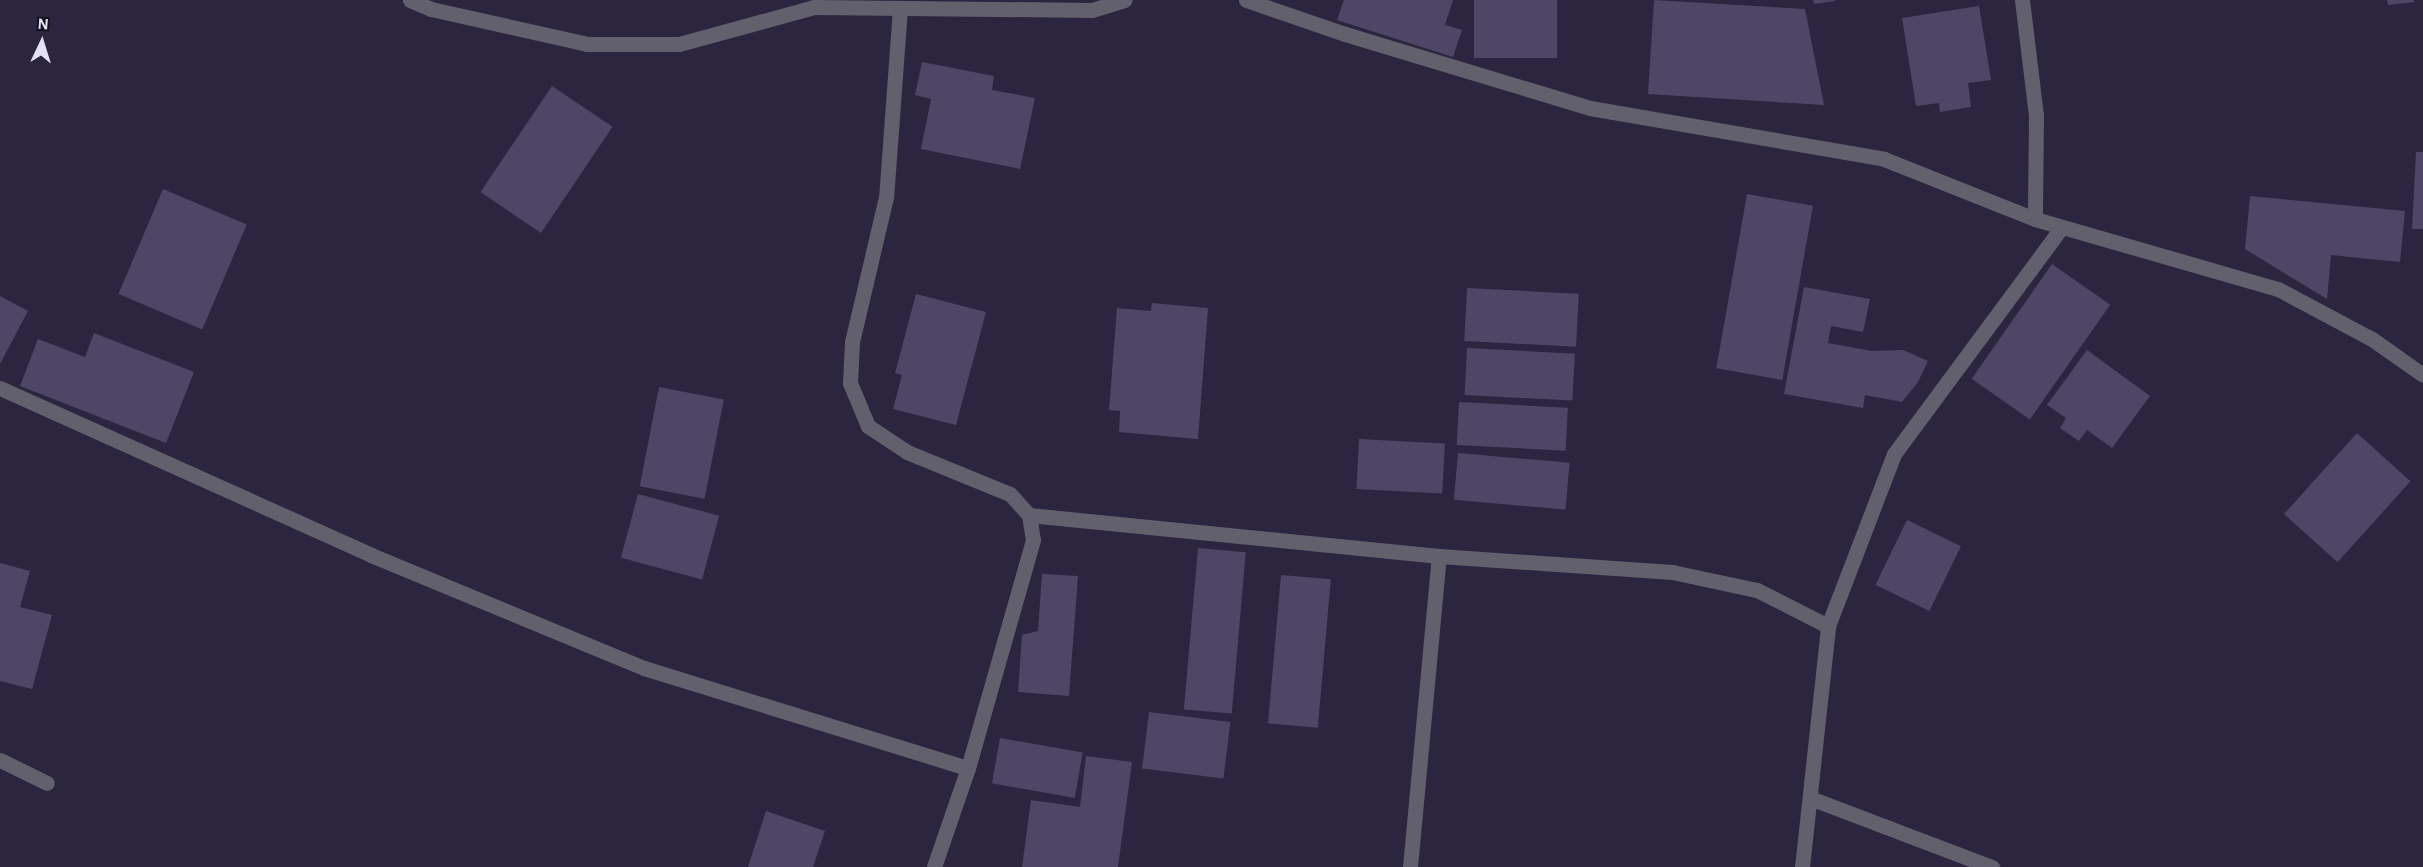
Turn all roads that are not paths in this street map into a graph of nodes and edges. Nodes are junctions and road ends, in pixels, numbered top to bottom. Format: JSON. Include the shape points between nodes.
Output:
{"nodes":[{"id":1,"x":410,"y":0,"type":"edge"},
{"id":2,"x":1124,"y":0,"type":"edge"},
{"id":3,"x":1246,"y":0,"type":"edge"},
{"id":4,"x":2022,"y":0,"type":"edge"},
{"id":5,"x":931,"y":4,"type":"edge"},
{"id":6,"x":900,"y":8,"type":"junction"},
{"id":7,"x":2035,"y":219,"type":"junction"},
{"id":8,"x":2062,"y":227,"type":"junction"},
{"id":9,"x":2423,"y":375,"type":"edge"},
{"id":10,"x":0,"y":388,"type":"edge"},
{"id":11,"x":1029,"y":515,"type":"junction"},
{"id":12,"x":1439,"y":556,"type":"junction"},
{"id":13,"x":1828,"y":626,"type":"junction"},
{"id":14,"x":0,"y":760,"type":"edge"},
{"id":15,"x":968,"y":768,"type":"junction"},
{"id":16,"x":47,"y":783,"type":"dead end"},
{"id":17,"x":1810,"y":798,"type":"junction"},
{"id":18,"x":934,"y":867,"type":"edge"},
{"id":19,"x":1410,"y":867,"type":"edge"},
{"id":20,"x":1802,"y":867,"type":"edge"},
{"id":21,"x":1992,"y":867,"type":"edge"}],
"edges":[{"from":1,"to":6,"type":"street","via":[[431,9],[587,44],[679,44],[814,7]]},
{"from":2,"to":5,"type":"street","via":[[1092,10]]},
{"from":3,"to":7,"type":"street","via":[[1590,108],[1884,159]]},
{"from":4,"to":7,"type":"street","via":[[2036,115]]},
{"from":5,"to":6,"type":"street"},
{"from":6,"to":11,"type":"street","via":[[886,197],[852,342],[850,383],[868,426],[908,452],[1010,494]]},
{"from":7,"to":8,"type":"street"},
{"from":8,"to":9,"type":"street","via":[[2278,289],[2372,339]]},
{"from":8,"to":13,"type":"street","via":[[1894,454]]},
{"from":10,"to":15,"type":"street","via":[[371,555],[644,669]]},
{"from":11,"to":12,"type":"street"},
{"from":11,"to":15,"type":"street","via":[[1033,540]]},
{"from":12,"to":13,"type":"street","via":[[1672,572],[1757,590]]},
{"from":12,"to":19,"type":"street"},
{"from":13,"to":17,"type":"street"},
{"from":14,"to":16,"type":"street"},
{"from":15,"to":18,"type":"street"},
{"from":17,"to":20,"type":"street"},
{"from":17,"to":21,"type":"street"}]}
